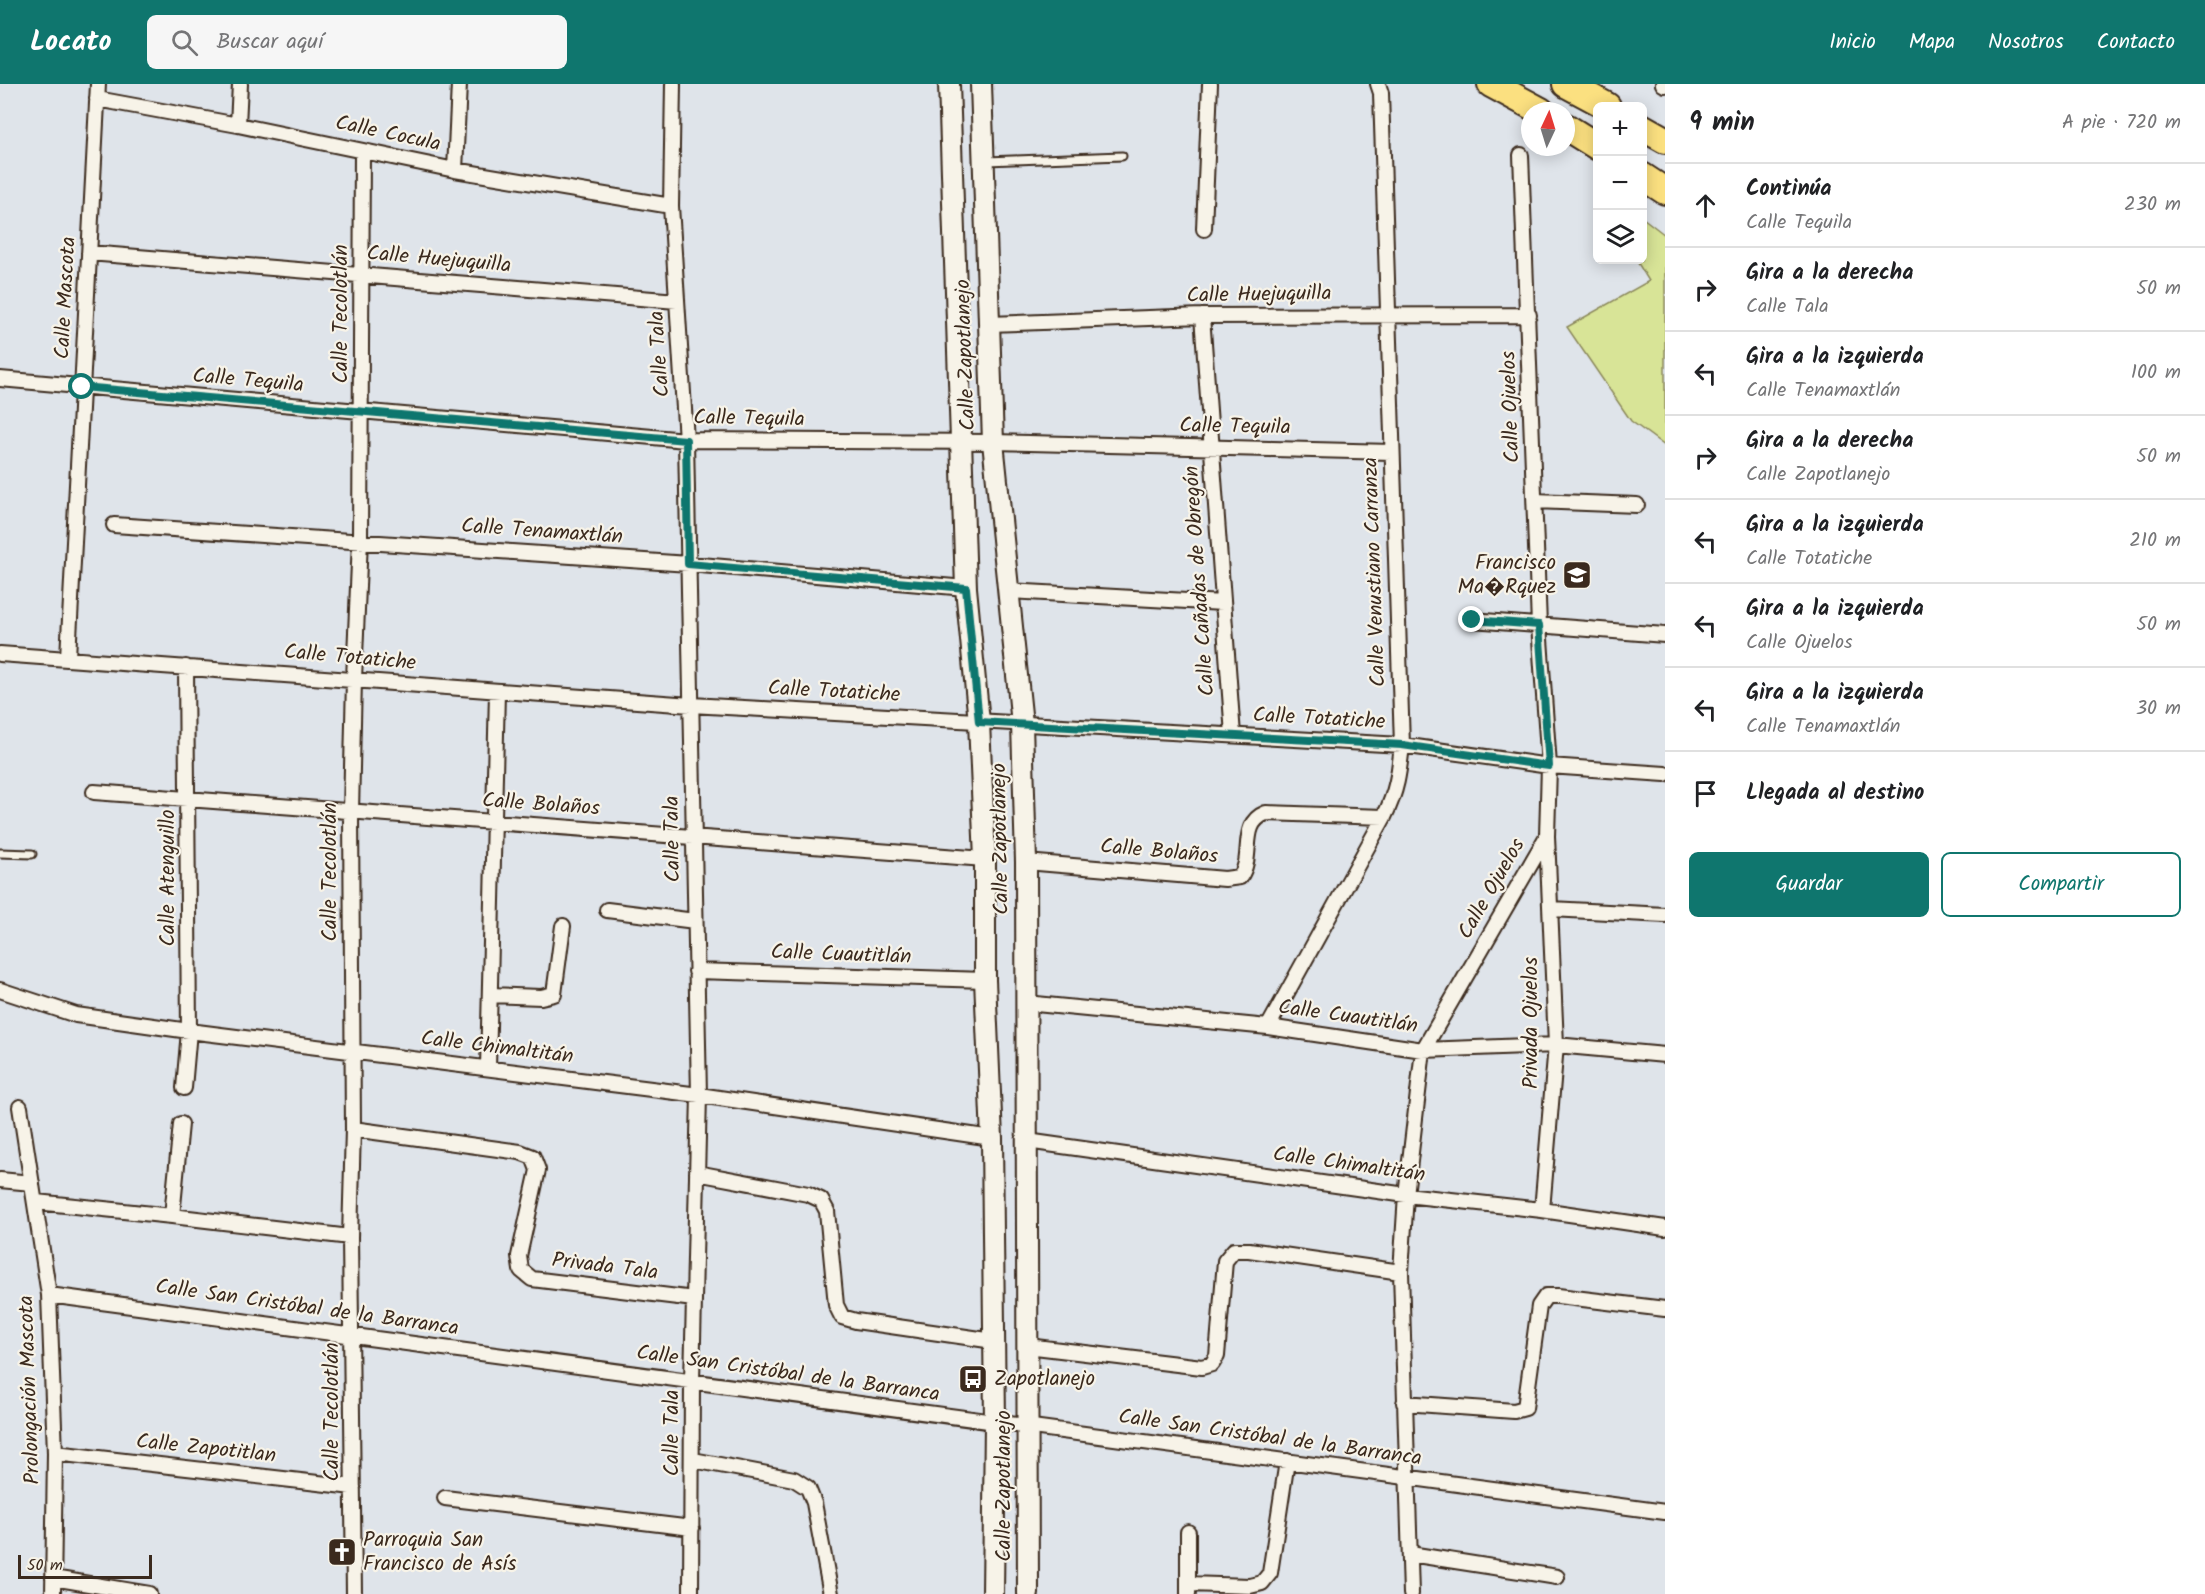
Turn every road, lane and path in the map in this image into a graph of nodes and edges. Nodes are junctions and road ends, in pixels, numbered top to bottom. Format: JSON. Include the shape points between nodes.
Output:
{"nodes":[{"id":1,"x":98,"y":84,"type":"edge"},
{"id":2,"x":240,"y":84,"type":"edge"},
{"id":3,"x":459,"y":84,"type":"edge"},
{"id":4,"x":672,"y":84,"type":"edge"},
{"id":5,"x":949,"y":84,"type":"edge"},
{"id":6,"x":981,"y":84,"type":"edge"},
{"id":7,"x":1210,"y":84,"type":"edge"},
{"id":8,"x":1378,"y":84,"type":"edge"},
{"id":9,"x":1491,"y":84,"type":"edge"},
{"id":10,"x":1566,"y":84,"type":"edge"},
{"id":11,"x":97,"y":99,"type":"junction"},
{"id":12,"x":1524,"y":102,"type":"edge"},
{"id":13,"x":1600,"y":102,"type":"edge"},
{"id":14,"x":238,"y":125,"type":"junction"},
{"id":15,"x":1647,"y":130,"type":"edge"},
{"id":16,"x":1575,"y":133,"type":"edge"},
{"id":17,"x":1665,"y":140,"type":"edge"},
{"id":18,"x":1593,"y":144,"type":"edge"},
{"id":19,"x":362,"y":151,"type":"junction"},
{"id":20,"x":1122,"y":156,"type":"dead end"},
{"id":21,"x":1521,"y":156,"type":"edge"},
{"id":22,"x":984,"y":161,"type":"junction"},
{"id":23,"x":455,"y":170,"type":"junction"},
{"id":24,"x":1647,"y":179,"type":"edge"},
{"id":25,"x":1665,"y":191,"type":"edge"},
{"id":26,"x":671,"y":206,"type":"junction"},
{"id":27,"x":1203,"y":230,"type":"dead end"},
{"id":28,"x":89,"y":253,"type":"junction"},
{"id":29,"x":362,"y":275,"type":"junction"},
{"id":30,"x":678,"y":301,"type":"junction"},
{"id":31,"x":1387,"y":315,"type":"junction"},
{"id":32,"x":1529,"y":315,"type":"junction"},
{"id":33,"x":1202,"y":316,"type":"junction"},
{"id":34,"x":989,"y":324,"type":"junction"},
{"id":35,"x":0,"y":380,"type":"edge"},
{"id":36,"x":82,"y":387,"type":"junction"},
{"id":37,"x":362,"y":412,"type":"junction"},
{"id":38,"x":686,"y":440,"type":"junction"},
{"id":39,"x":993,"y":442,"type":"junction"},
{"id":40,"x":961,"y":443,"type":"junction"},
{"id":41,"x":1211,"y":448,"type":"junction"},
{"id":42,"x":1392,"y":452,"type":"junction"},
{"id":43,"x":1535,"y":501,"type":"junction"},
{"id":44,"x":1637,"y":505,"type":"dead end"},
{"id":45,"x":114,"y":525,"type":"dead end"},
{"id":46,"x":360,"y":540,"type":"junction"},
{"id":47,"x":688,"y":564,"type":"junction"},
{"id":48,"x":966,"y":588,"type":"junction"},
{"id":49,"x":1008,"y":591,"type":"junction"},
{"id":50,"x":1223,"y":603,"type":"junction"},
{"id":51,"x":1472,"y":620,"type":"dead end"},
{"id":52,"x":1539,"y":625,"type":"junction"},
{"id":53,"x":1665,"y":635,"type":"edge"},
{"id":54,"x":0,"y":654,"type":"edge"},
{"id":55,"x":68,"y":657,"type":"junction"},
{"id":56,"x":186,"y":666,"type":"junction"},
{"id":57,"x":354,"y":679,"type":"junction"},
{"id":58,"x":496,"y":692,"type":"junction"},
{"id":59,"x":692,"y":705,"type":"junction"},
{"id":60,"x":979,"y":722,"type":"junction"},
{"id":61,"x":1022,"y":724,"type":"junction"},
{"id":62,"x":1233,"y":735,"type":"junction"},
{"id":63,"x":1402,"y":745,"type":"junction"},
{"id":64,"x":1549,"y":766,"type":"junction"},
{"id":65,"x":1665,"y":774,"type":"edge"},
{"id":66,"x":94,"y":792,"type":"dead end"},
{"id":67,"x":189,"y":800,"type":"junction"},
{"id":68,"x":351,"y":812,"type":"junction"},
{"id":69,"x":1384,"y":817,"type":"junction"},
{"id":70,"x":492,"y":823,"type":"junction"},
{"id":71,"x":1547,"y":836,"type":"junction"},
{"id":72,"x":694,"y":837,"type":"junction"},
{"id":73,"x":0,"y":853,"type":"edge"},
{"id":74,"x":32,"y":854,"type":"dead end"},
{"id":75,"x":985,"y":859,"type":"junction"},
{"id":76,"x":1026,"y":862,"type":"junction"},
{"id":77,"x":1551,"y":909,"type":"junction"},
{"id":78,"x":607,"y":910,"type":"dead end"},
{"id":79,"x":1665,"y":915,"type":"edge"},
{"id":80,"x":695,"y":921,"type":"junction"},
{"id":81,"x":563,"y":926,"type":"dead end"},
{"id":82,"x":696,"y":971,"type":"junction"},
{"id":83,"x":985,"y":980,"type":"junction"},
{"id":84,"x":0,"y":990,"type":"edge"},
{"id":85,"x":490,"y":995,"type":"junction"},
{"id":86,"x":1026,"y":1002,"type":"junction"},
{"id":87,"x":1268,"y":1027,"type":"junction"},
{"id":88,"x":189,"y":1032,"type":"junction"},
{"id":89,"x":1557,"y":1046,"type":"junction"},
{"id":90,"x":1424,"y":1050,"type":"junction"},
{"id":91,"x":351,"y":1051,"type":"junction"},
{"id":92,"x":1665,"y":1055,"type":"edge"},
{"id":93,"x":488,"y":1068,"type":"junction"},
{"id":94,"x":184,"y":1088,"type":"dead end"},
{"id":95,"x":699,"y":1095,"type":"junction"},
{"id":96,"x":20,"y":1107,"type":"dead end"},
{"id":97,"x":181,"y":1124,"type":"dead end"},
{"id":98,"x":353,"y":1129,"type":"junction"},
{"id":99,"x":992,"y":1138,"type":"junction"},
{"id":100,"x":1027,"y":1141,"type":"junction"},
{"id":101,"x":697,"y":1173,"type":"junction"},
{"id":102,"x":0,"y":1180,"type":"edge"},
{"id":103,"x":32,"y":1183,"type":"junction"},
{"id":104,"x":1406,"y":1195,"type":"junction"},
{"id":105,"x":36,"y":1202,"type":"junction"},
{"id":106,"x":1542,"y":1210,"type":"junction"},
{"id":107,"x":172,"y":1216,"type":"junction"},
{"id":108,"x":1665,"y":1228,"type":"edge"},
{"id":109,"x":351,"y":1237,"type":"junction"},
{"id":110,"x":1401,"y":1272,"type":"junction"},
{"id":111,"x":49,"y":1295,"type":"junction"},
{"id":112,"x":694,"y":1299,"type":"junction"},
{"id":113,"x":1665,"y":1309,"type":"edge"},
{"id":114,"x":352,"y":1336,"type":"junction"},
{"id":115,"x":994,"y":1341,"type":"junction"},
{"id":116,"x":1028,"y":1346,"type":"junction"},
{"id":117,"x":692,"y":1381,"type":"junction"},
{"id":118,"x":1404,"y":1403,"type":"junction"},
{"id":119,"x":994,"y":1423,"type":"junction"},
{"id":120,"x":1028,"y":1426,"type":"junction"},
{"id":121,"x":55,"y":1453,"type":"junction"},
{"id":122,"x":693,"y":1460,"type":"junction"},
{"id":123,"x":1287,"y":1461,"type":"junction"},
{"id":124,"x":1409,"y":1477,"type":"junction"},
{"id":125,"x":353,"y":1487,"type":"junction"},
{"id":126,"x":445,"y":1498,"type":"dead end"},
{"id":127,"x":1665,"y":1512,"type":"edge"},
{"id":128,"x":692,"y":1528,"type":"junction"},
{"id":129,"x":1188,"y":1532,"type":"dead end"},
{"id":130,"x":1410,"y":1554,"type":"junction"},
{"id":131,"x":1557,"y":1577,"type":"dead end"},
{"id":132,"x":54,"y":1578,"type":"junction"},
{"id":133,"x":1188,"y":1589,"type":"edge"},
{"id":134,"x":53,"y":1594,"type":"edge"},
{"id":135,"x":149,"y":1594,"type":"edge"},
{"id":136,"x":354,"y":1594,"type":"edge"},
{"id":137,"x":691,"y":1594,"type":"edge"},
{"id":138,"x":831,"y":1594,"type":"edge"},
{"id":139,"x":993,"y":1594,"type":"edge"},
{"id":140,"x":1028,"y":1594,"type":"edge"},
{"id":141,"x":1411,"y":1594,"type":"edge"}],
"edges":[{"from":1,"to":11,"type":"street","name":"Calle Mascota"},
{"from":2,"to":14,"type":"street"},
{"from":3,"to":23,"type":"street"},
{"from":4,"to":26,"type":"street","name":"Calle Tala"},
{"from":5,"to":40,"type":"street","name":"Calle Zapotlanejo"},
{"from":6,"to":22,"type":"street","name":"Calle Zapotlanejo"},
{"from":7,"to":27,"type":"street"},
{"from":8,"to":31,"type":"street","name":"Calle Venustiano Carranza"},
{"from":9,"to":12,"type":"highway"},
{"from":10,"to":13,"type":"highway"},
{"from":11,"to":14,"type":"street","name":"Calle Cocula"},
{"from":11,"to":28,"type":"street","name":"Calle Mascota"},
{"from":14,"to":19,"type":"street","name":"Calle Cocula"},
{"from":15,"to":17,"type":"highway"},
{"from":16,"to":18,"type":"highway"},
{"from":19,"to":23,"type":"street","name":"Calle Cocula"},
{"from":19,"to":29,"type":"street","name":"Calle Tecolotlán"},
{"from":20,"to":22,"type":"lane"},
{"from":21,"to":32,"type":"street","name":"Calle Ojuelos"},
{"from":22,"to":34,"type":"street","name":"Calle Zapotlanejo"},
{"from":23,"to":26,"type":"street","name":"Calle Cocula"},
{"from":24,"to":25,"type":"highway"},
{"from":26,"to":30,"type":"street","name":"Calle Tala"},
{"from":28,"to":29,"type":"street","name":"Calle Huejuquilla"},
{"from":28,"to":36,"type":"street","name":"Calle Mascota"},
{"from":29,"to":30,"type":"street","name":"Calle Huejuquilla"},
{"from":29,"to":37,"type":"street","name":"Calle Tecolotlán"},
{"from":30,"to":38,"type":"street","name":"Calle Tala"},
{"from":31,"to":32,"type":"street","name":"Calle Huejuquilla"},
{"from":31,"to":33,"type":"street","name":"Calle Huejuquilla"},
{"from":31,"to":42,"type":"street","name":"Calle Venustiano Carranza"},
{"from":32,"to":43,"type":"street","name":"Calle Ojuelos"},
{"from":33,"to":34,"type":"street","name":"Calle Huejuquilla"},
{"from":33,"to":41,"type":"street","name":"Calle Cañadas de Obregón"},
{"from":34,"to":39,"type":"street","name":"Calle Zapotlanejo"},
{"from":35,"to":36,"type":"street","name":"Calle Tequila"},
{"from":36,"to":37,"type":"street","name":"Calle Tequila"},
{"from":36,"to":55,"type":"street","name":"Calle Mascota"},
{"from":37,"to":38,"type":"street","name":"Calle Tequila"},
{"from":37,"to":46,"type":"street","name":"Calle Tecolotlán"},
{"from":38,"to":40,"type":"street","name":"Calle Tequila"},
{"from":38,"to":47,"type":"street","name":"Calle Tala"},
{"from":39,"to":40,"type":"street","name":"Calle Tequila"},
{"from":39,"to":41,"type":"street","name":"Calle Tequila"},
{"from":39,"to":49,"type":"street","name":"Calle Zapotlanejo"},
{"from":40,"to":48,"type":"street","name":"Calle Zapotlanejo"},
{"from":41,"to":42,"type":"street","name":"Calle Tequila"},
{"from":41,"to":50,"type":"street","name":"Calle Cañadas de Obregón"},
{"from":42,"to":63,"type":"street","name":"Calle Venustiano Carranza"},
{"from":43,"to":44,"type":"street"},
{"from":43,"to":52,"type":"street","name":"Calle Ojuelos"},
{"from":45,"to":46,"type":"street","name":"Calle Tenamaxtlán"},
{"from":46,"to":47,"type":"street","name":"Calle Tenamaxtlán"},
{"from":46,"to":57,"type":"street","name":"Calle Tecolotlán"},
{"from":47,"to":48,"type":"street","name":"Calle Tenamaxtlán"},
{"from":47,"to":59,"type":"street","name":"Calle Tala"},
{"from":48,"to":60,"type":"street","name":"Calle Zapotlanejo"},
{"from":49,"to":50,"type":"street"},
{"from":49,"to":61,"type":"street","name":"Calle Zapotlanejo"},
{"from":50,"to":62,"type":"street","name":"Calle Cañadas de Obregón"},
{"from":51,"to":52,"type":"street"},
{"from":52,"to":53,"type":"street"},
{"from":52,"to":64,"type":"street","name":"Calle Ojuelos"},
{"from":54,"to":55,"type":"street","name":"Calle Totatiche"},
{"from":55,"to":56,"type":"street","name":"Calle Totatiche"},
{"from":56,"to":57,"type":"street","name":"Calle Totatiche"},
{"from":56,"to":67,"type":"street","name":"Calle Atenguillo"},
{"from":57,"to":58,"type":"street","name":"Calle Totatiche"},
{"from":57,"to":68,"type":"street","name":"Calle Tecolotlán"},
{"from":58,"to":59,"type":"street","name":"Calle Totatiche"},
{"from":58,"to":70,"type":"street"},
{"from":59,"to":60,"type":"street","name":"Calle Totatiche"},
{"from":59,"to":72,"type":"street","name":"Calle Tala"},
{"from":60,"to":61,"type":"street","name":"Calle Totatiche"},
{"from":60,"to":75,"type":"street","name":"Calle Zapotlanejo"},
{"from":61,"to":62,"type":"street","name":"Calle Totatiche"},
{"from":61,"to":76,"type":"street","name":"Calle Zapotlanejo"},
{"from":62,"to":63,"type":"street","name":"Calle Totatiche"},
{"from":63,"to":64,"type":"street","name":"Calle Totatiche"},
{"from":63,"to":69,"type":"street","name":"Calle Venustiano Carranza","via":[[1398,783]]},
{"from":64,"to":65,"type":"street","name":"Calle Totatiche"},
{"from":64,"to":71,"type":"street","name":"Calle Ojuelos"},
{"from":66,"to":67,"type":"street","name":"Calle Bolaños"},
{"from":67,"to":68,"type":"street","name":"Calle Bolaños"},
{"from":67,"to":88,"type":"street","name":"Calle Atenguillo"},
{"from":68,"to":70,"type":"street","name":"Calle Bolaños"},
{"from":68,"to":91,"type":"street","name":"Calle Tecolotlán"},
{"from":69,"to":76,"type":"street","name":"Calle Bolaños","via":[[1266,813],[1257,817],[1251,827],[1246,869],[1240,877],[1225,879]]},
{"from":69,"to":87,"type":"street","name":"Calle Venustiano Carranza"},
{"from":70,"to":72,"type":"street","name":"Calle Bolaños"},
{"from":70,"to":85,"type":"street"},
{"from":71,"to":77,"type":"street","name":"Privada Ojuelos"},
{"from":71,"to":90,"type":"street","name":"Calle Ojuelos"},
{"from":72,"to":75,"type":"street","name":"Calle Bolaños"},
{"from":72,"to":80,"type":"street","name":"Calle Tala"},
{"from":73,"to":74,"type":"lane"},
{"from":75,"to":83,"type":"street","name":"Calle Zapotlanejo"},
{"from":76,"to":86,"type":"street","name":"Calle Zapotlanejo"},
{"from":77,"to":79,"type":"street"},
{"from":77,"to":89,"type":"street","name":"Privada Ojuelos"},
{"from":78,"to":80,"type":"street"},
{"from":80,"to":82,"type":"street","name":"Calle Tala"},
{"from":81,"to":85,"type":"street","via":[[554,994]]},
{"from":82,"to":83,"type":"street","name":"Calle Cuautitlán"},
{"from":82,"to":95,"type":"street","name":"Calle Tala"},
{"from":83,"to":99,"type":"street","name":"Calle Zapotlanejo"},
{"from":84,"to":88,"type":"street","name":"Calle Chimaltitán","via":[[76,1015]]},
{"from":85,"to":93,"type":"street"},
{"from":86,"to":87,"type":"street","name":"Calle Cuautitlán"},
{"from":86,"to":100,"type":"street","name":"Calle Zapotlanejo"},
{"from":87,"to":90,"type":"street","name":"Calle Cuautitlán"},
{"from":88,"to":91,"type":"street","name":"Calle Chimaltitán"},
{"from":88,"to":94,"type":"street","name":"Calle Atenguillo"},
{"from":89,"to":90,"type":"street","name":"Calle Cuautitlán"},
{"from":89,"to":92,"type":"street","name":"Calle Cuautitlán"},
{"from":89,"to":106,"type":"street","name":"Privada Ojuelos"},
{"from":90,"to":104,"type":"street","name":"Calle Ojuelos"},
{"from":91,"to":93,"type":"street","name":"Calle Chimaltitán"},
{"from":91,"to":98,"type":"street","name":"Calle Tecolotlán"},
{"from":93,"to":95,"type":"street","name":"Calle Chimaltitán"},
{"from":95,"to":99,"type":"street","name":"Calle Chimaltitán"},
{"from":95,"to":101,"type":"street","name":"Calle Tala"},
{"from":96,"to":103,"type":"street","name":"Prolongación Mascota"},
{"from":97,"to":107,"type":"street"},
{"from":98,"to":109,"type":"street","name":"Calle Tecolotlán"},
{"from":98,"to":112,"type":"street","name":"Privada Tala","via":[[533,1157],[538,1170],[519,1256],[521,1270],[532,1279]]},
{"from":99,"to":115,"type":"street","name":"Calle Zapotlanejo"},
{"from":100,"to":104,"type":"street","name":"Calle Chimaltitán"},
{"from":100,"to":116,"type":"street","name":"Calle Zapotlanejo"},
{"from":101,"to":112,"type":"street","name":"Calle Tala"},
{"from":101,"to":115,"type":"street","via":[[808,1194],[821,1200],[827,1211],[837,1305],[842,1317]]},
{"from":102,"to":103,"type":"street"},
{"from":103,"to":105,"type":"street","name":"Prolongación Mascota"},
{"from":104,"to":106,"type":"street","name":"Calle Chimaltitán"},
{"from":104,"to":110,"type":"street","name":"Calle Ojuelos"},
{"from":105,"to":107,"type":"street"},
{"from":105,"to":111,"type":"street","name":"Prolongación Mascota"},
{"from":106,"to":108,"type":"street","name":"Calle Chimaltitán"},
{"from":107,"to":109,"type":"street"},
{"from":109,"to":114,"type":"street","name":"Calle Tecolotlán"},
{"from":110,"to":116,"type":"street","via":[[1234,1250],[1225,1261],[1217,1356],[1212,1364],[1202,1367]]},
{"from":110,"to":118,"type":"street","name":"Calle Ojuelos"},
{"from":111,"to":114,"type":"street","name":"Calle San Cristóbal de la Barranca"},
{"from":111,"to":121,"type":"street","name":"Prolongación Mascota"},
{"from":112,"to":117,"type":"street","name":"Calle Tala"},
{"from":113,"to":118,"type":"street","via":[[1546,1296],[1539,1306],[1525,1408],[1514,1411]]},
{"from":114,"to":117,"type":"street","name":"Calle San Cristóbal de la Barranca"},
{"from":114,"to":125,"type":"street","name":"Calle Tecolotlán"},
{"from":115,"to":119,"type":"street","name":"Calle Zapotlanejo"},
{"from":116,"to":120,"type":"street","name":"Calle Zapotlanejo"},
{"from":117,"to":119,"type":"street","name":"Calle San Cristóbal de la Barranca"},
{"from":117,"to":122,"type":"street","name":"Calle Tala"},
{"from":118,"to":124,"type":"street","name":"Calle Ojuelos"},
{"from":119,"to":120,"type":"street","name":"Calle San Cristóbal de la Barranca"},
{"from":119,"to":139,"type":"street","name":"Calle Zapotlanejo"},
{"from":120,"to":123,"type":"street","name":"Calle San Cristóbal de la Barranca"},
{"from":120,"to":140,"type":"street","name":"Calle Zapotlanejo"},
{"from":121,"to":125,"type":"street","name":"Calle Zapotitlan"},
{"from":121,"to":132,"type":"street","name":"Prolongación Mascota"},
{"from":122,"to":128,"type":"street","name":"Calle Tala"},
{"from":122,"to":138,"type":"street","via":[[794,1479],[808,1488]]},
{"from":123,"to":124,"type":"street","name":"Calle San Cristóbal de la Barranca"},
{"from":123,"to":133,"type":"street","via":[[1270,1573],[1262,1583],[1251,1586]]},
{"from":124,"to":127,"type":"street","name":"Calle San Cristóbal de la Barranca"},
{"from":124,"to":130,"type":"street","name":"Calle Ojuelos"},
{"from":125,"to":136,"type":"street","name":"Calle Tecolotlán"},
{"from":126,"to":128,"type":"street"},
{"from":128,"to":137,"type":"street","name":"Calle Tala"},
{"from":129,"to":133,"type":"street"},
{"from":130,"to":131,"type":"street"},
{"from":130,"to":141,"type":"street","name":"Calle Ojuelos"},
{"from":132,"to":134,"type":"street","name":"Prolongación Mascota"},
{"from":132,"to":135,"type":"street"}]}
